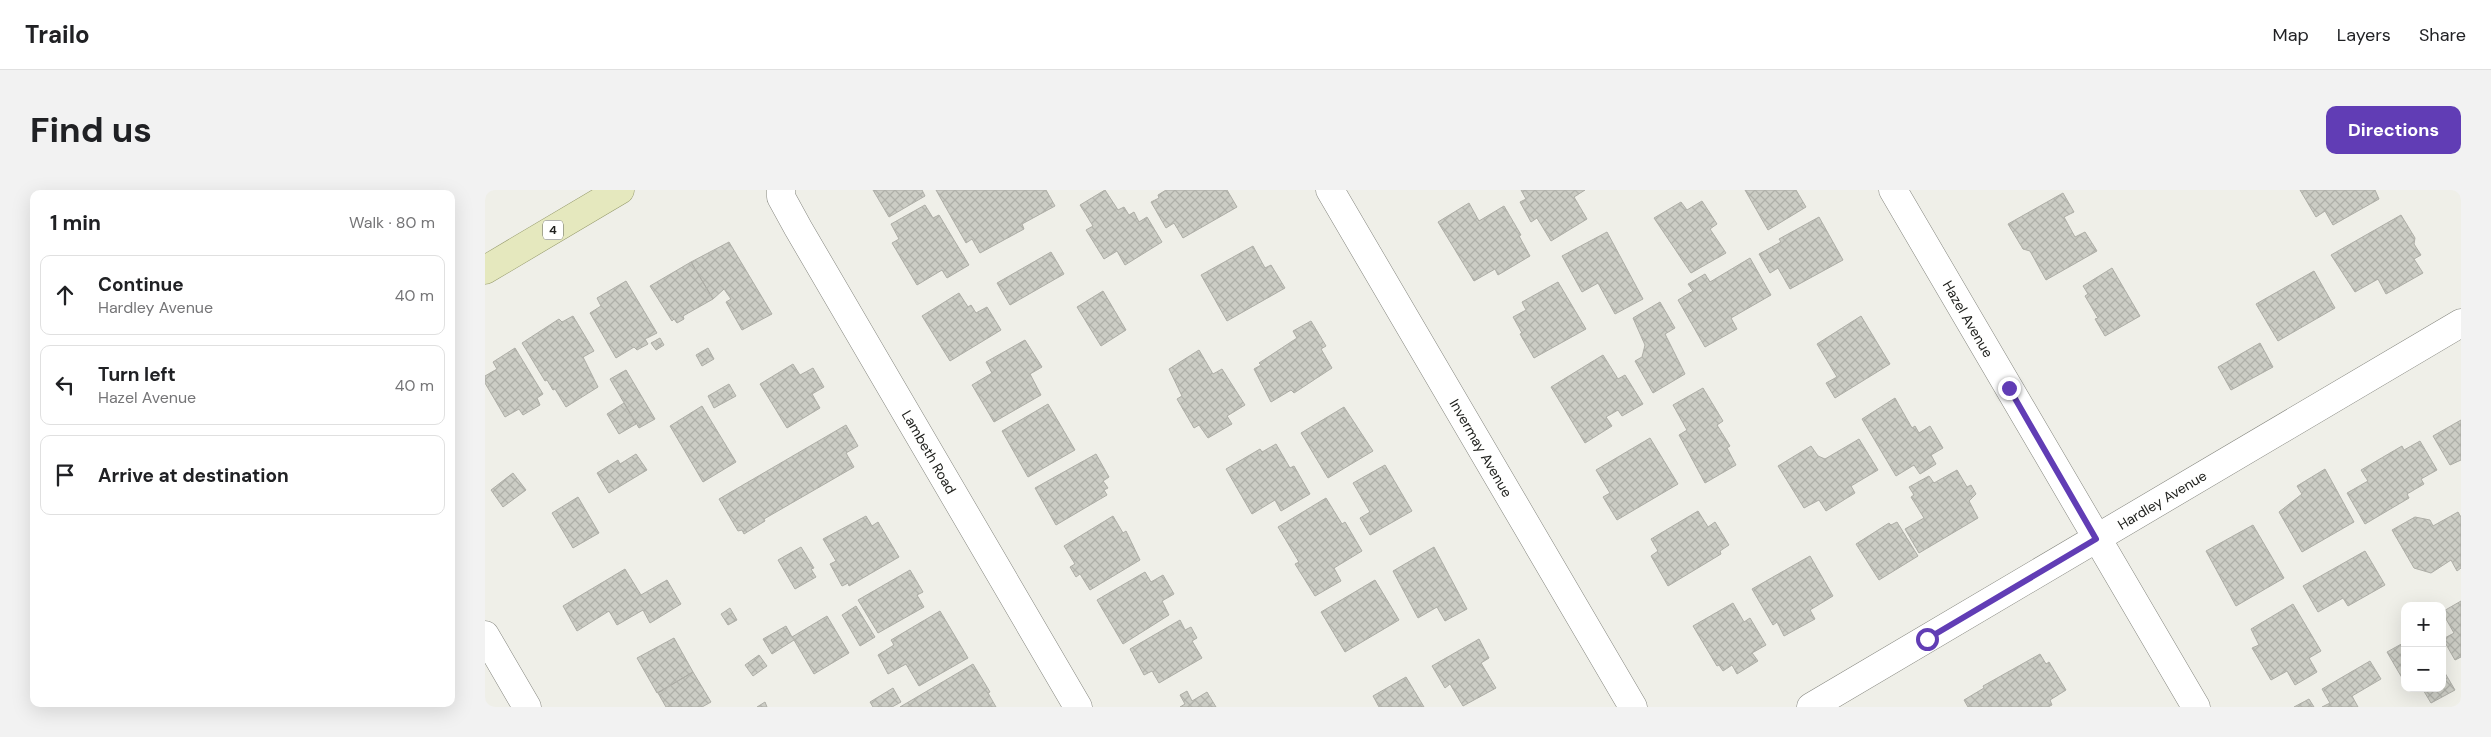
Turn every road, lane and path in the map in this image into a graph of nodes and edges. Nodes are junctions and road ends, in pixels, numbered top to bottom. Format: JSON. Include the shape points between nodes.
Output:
{"nodes":[{"id":1,"x":620,"y":190,"type":"edge"},
{"id":2,"x":1329,"y":190,"type":"edge"},
{"id":3,"x":1893,"y":190,"type":"edge"},
{"id":4,"x":777,"y":192,"type":"edge"},
{"id":5,"x":485,"y":270,"type":"edge"},
{"id":6,"x":2461,"y":323,"type":"edge"},
{"id":7,"x":2096,"y":539,"type":"junction"},
{"id":8,"x":485,"y":635,"type":"edge"},
{"id":9,"x":527,"y":707,"type":"edge"},
{"id":10,"x":1078,"y":707,"type":"edge"},
{"id":11,"x":1633,"y":707,"type":"edge"},
{"id":12,"x":1811,"y":707,"type":"edge"},
{"id":13,"x":2196,"y":707,"type":"edge"}],
"edges":[{"from":1,"to":5,"type":"main road","number":"4"},
{"from":2,"to":11,"type":"street","name":"Invermay Avenue"},
{"from":3,"to":7,"type":"street","name":"Hazel Avenue"},
{"from":4,"to":10,"type":"street","name":"Lambeth Road"},
{"from":6,"to":7,"type":"street","name":"Hardley Avenue"},
{"from":7,"to":12,"type":"street","name":"Hardley Avenue"},
{"from":7,"to":13,"type":"street","name":"Hazel Avenue"},
{"from":8,"to":9,"type":"street"}]}
